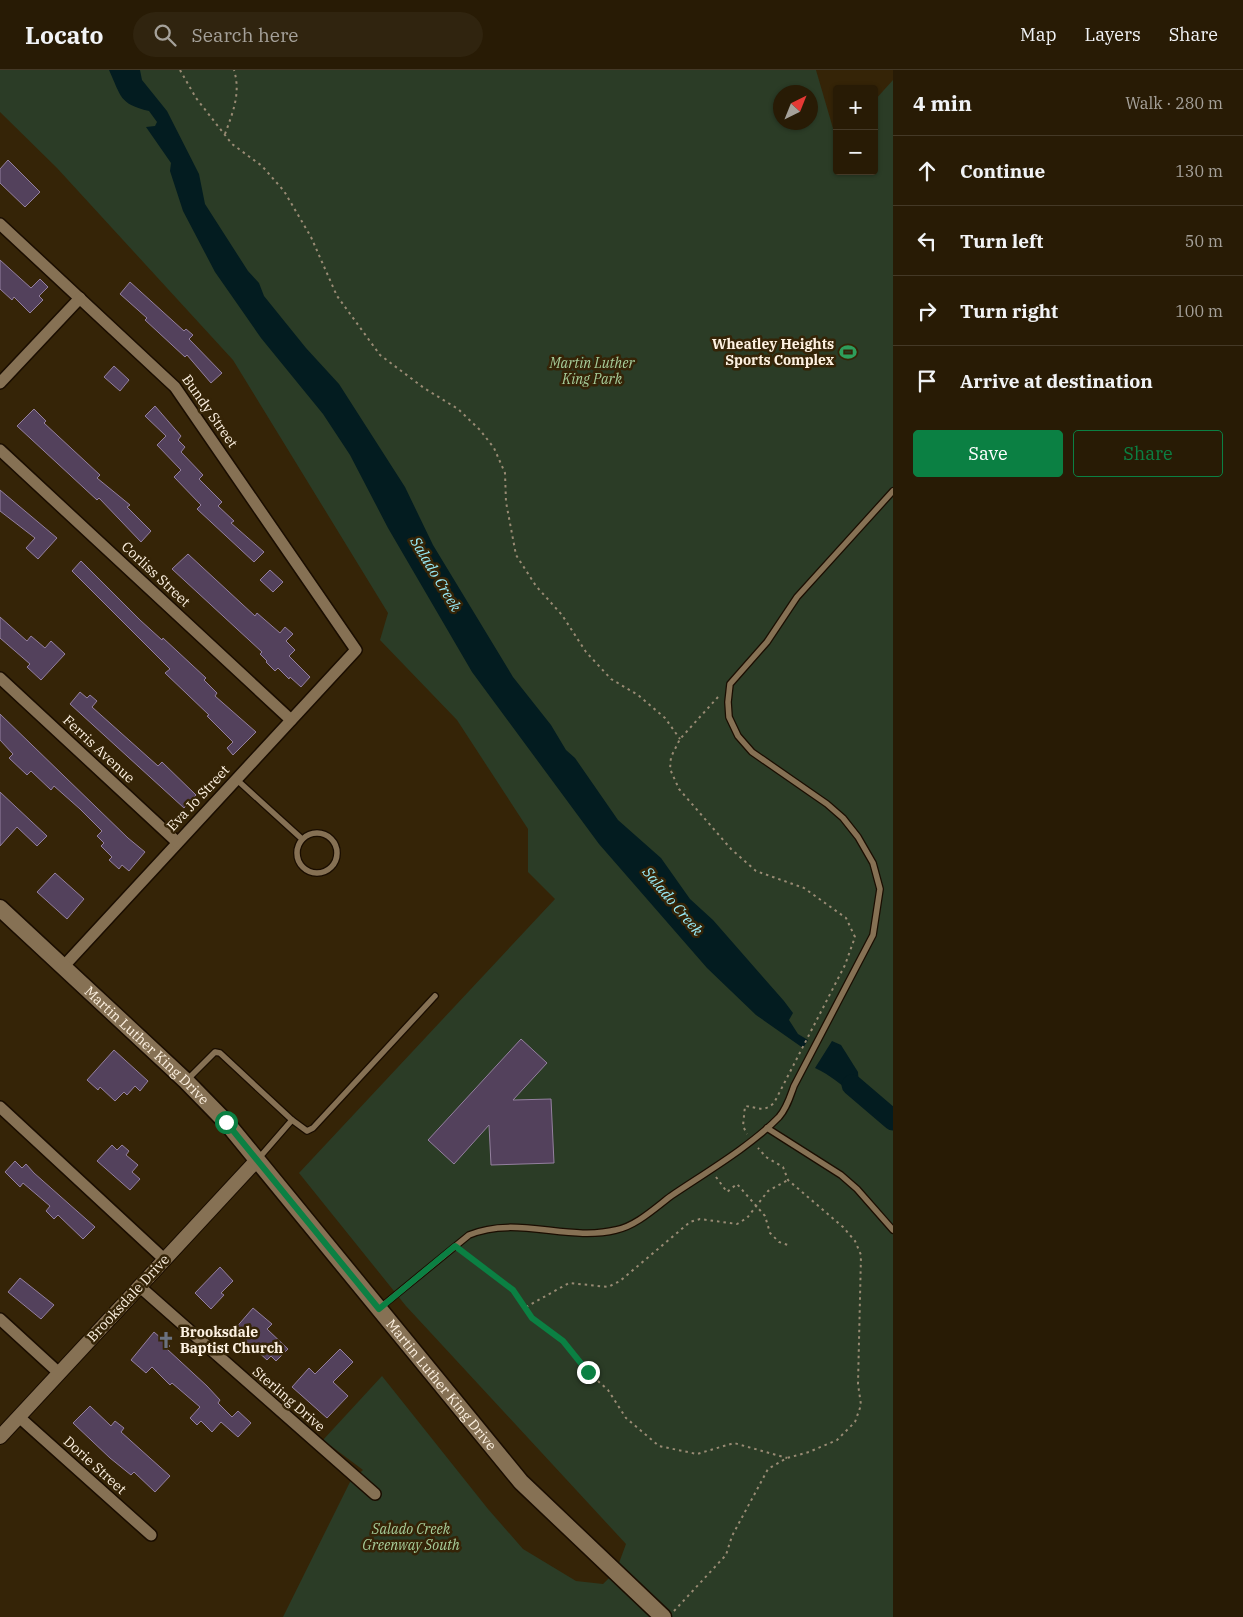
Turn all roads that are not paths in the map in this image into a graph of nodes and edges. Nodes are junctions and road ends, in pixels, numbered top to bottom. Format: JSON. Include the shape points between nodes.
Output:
{"nodes":[{"id":1,"x":0,"y":224,"type":"edge"},
{"id":2,"x":80,"y":298,"type":"junction"},
{"id":3,"x":0,"y":383,"type":"edge"},
{"id":4,"x":0,"y":450,"type":"edge"},
{"id":5,"x":893,"y":491,"type":"edge"},
{"id":6,"x":356,"y":650,"type":"joint"},
{"id":7,"x":0,"y":678,"type":"edge"},
{"id":8,"x":291,"y":720,"type":"junction"},
{"id":9,"x":236,"y":778,"type":"junction"},
{"id":10,"x":302,"y":839,"type":"junction"},
{"id":11,"x":177,"y":842,"type":"junction"},
{"id":12,"x":0,"y":908,"type":"edge"},
{"id":13,"x":63,"y":966,"type":"junction"},
{"id":14,"x":435,"y":996,"type":"dead end"},
{"id":15,"x":186,"y":1081,"type":"junction"},
{"id":16,"x":0,"y":1107,"type":"edge"},
{"id":17,"x":292,"y":1120,"type":"junction"},
{"id":18,"x":767,"y":1128,"type":"junction"},
{"id":19,"x":257,"y":1160,"type":"junction"},
{"id":20,"x":893,"y":1230,"type":"edge"},
{"id":21,"x":164,"y":1258,"type":"junction"},
{"id":22,"x":139,"y":1286,"type":"junction"},
{"id":23,"x":379,"y":1309,"type":"junction"},
{"id":24,"x":0,"y":1319,"type":"edge"},
{"id":25,"x":59,"y":1373,"type":"junction"},
{"id":26,"x":19,"y":1417,"type":"junction"},
{"id":27,"x":0,"y":1437,"type":"edge"},
{"id":28,"x":375,"y":1494,"type":"dead end"},
{"id":29,"x":151,"y":1535,"type":"dead end"},
{"id":30,"x":663,"y":1617,"type":"edge"}],
"edges":[{"from":1,"to":2,"type":"street","name":"Bundy Street"},
{"from":2,"to":3,"type":"street"},
{"from":2,"to":6,"type":"street","name":"Bundy Street","via":[[176,387]]},
{"from":4,"to":8,"type":"street","name":"Corliss Street"},
{"from":5,"to":18,"type":"lane","via":[[797,597],[767,642],[730,684],[729,717],[738,736],[752,752],[843,818],[873,862],[880,889],[873,935],[780,1115]]},
{"from":6,"to":8,"type":"street","name":"Eva Jo Street"},
{"from":7,"to":11,"type":"street","name":"Ferris Avenue"},
{"from":8,"to":9,"type":"street","name":"Eva Jo Street"},
{"from":9,"to":10,"type":"lane"},
{"from":9,"to":11,"type":"street","name":"Eva Jo Street"},
{"from":10,"to":10,"type":"lane","via":[[314,833],[332,838],[338,856],[331,868],[318,874],[300,865],[297,852]]},
{"from":11,"to":13,"type":"street","name":"Eva Jo Street"},
{"from":12,"to":13,"type":"main road","name":"Martin Luther King Drive"},
{"from":13,"to":15,"type":"main road","name":"Martin Luther King Drive"},
{"from":14,"to":17,"type":"lane","via":[[313,1128],[307,1131]]},
{"from":15,"to":17,"type":"lane","via":[[215,1052],[220,1053]]},
{"from":15,"to":19,"type":"main road","name":"Martin Luther King Drive"},
{"from":16,"to":21,"type":"street"},
{"from":17,"to":19,"type":"lane"},
{"from":18,"to":20,"type":"lane","via":[[841,1175]]},
{"from":18,"to":23,"type":"lane","via":[[635,1221],[617,1230],[592,1233],[498,1226],[483,1229],[469,1235]]},
{"from":19,"to":21,"type":"street","name":"Brooksdale Drive"},
{"from":19,"to":23,"type":"main road","name":"Martin Luther King Drive"},
{"from":21,"to":22,"type":"street","name":"Brooksdale Drive"},
{"from":22,"to":25,"type":"street","name":"Brooksdale Drive"},
{"from":22,"to":28,"type":"street","name":"Sterling Drive"},
{"from":23,"to":30,"type":"main road","name":"Martin Luther King Drive","via":[[521,1482]]},
{"from":24,"to":25,"type":"street"},
{"from":25,"to":26,"type":"street","name":"Brooksdale Drive"},
{"from":26,"to":27,"type":"street","name":"Brooksdale Drive"},
{"from":26,"to":29,"type":"street","name":"Dorie Street"}]}
